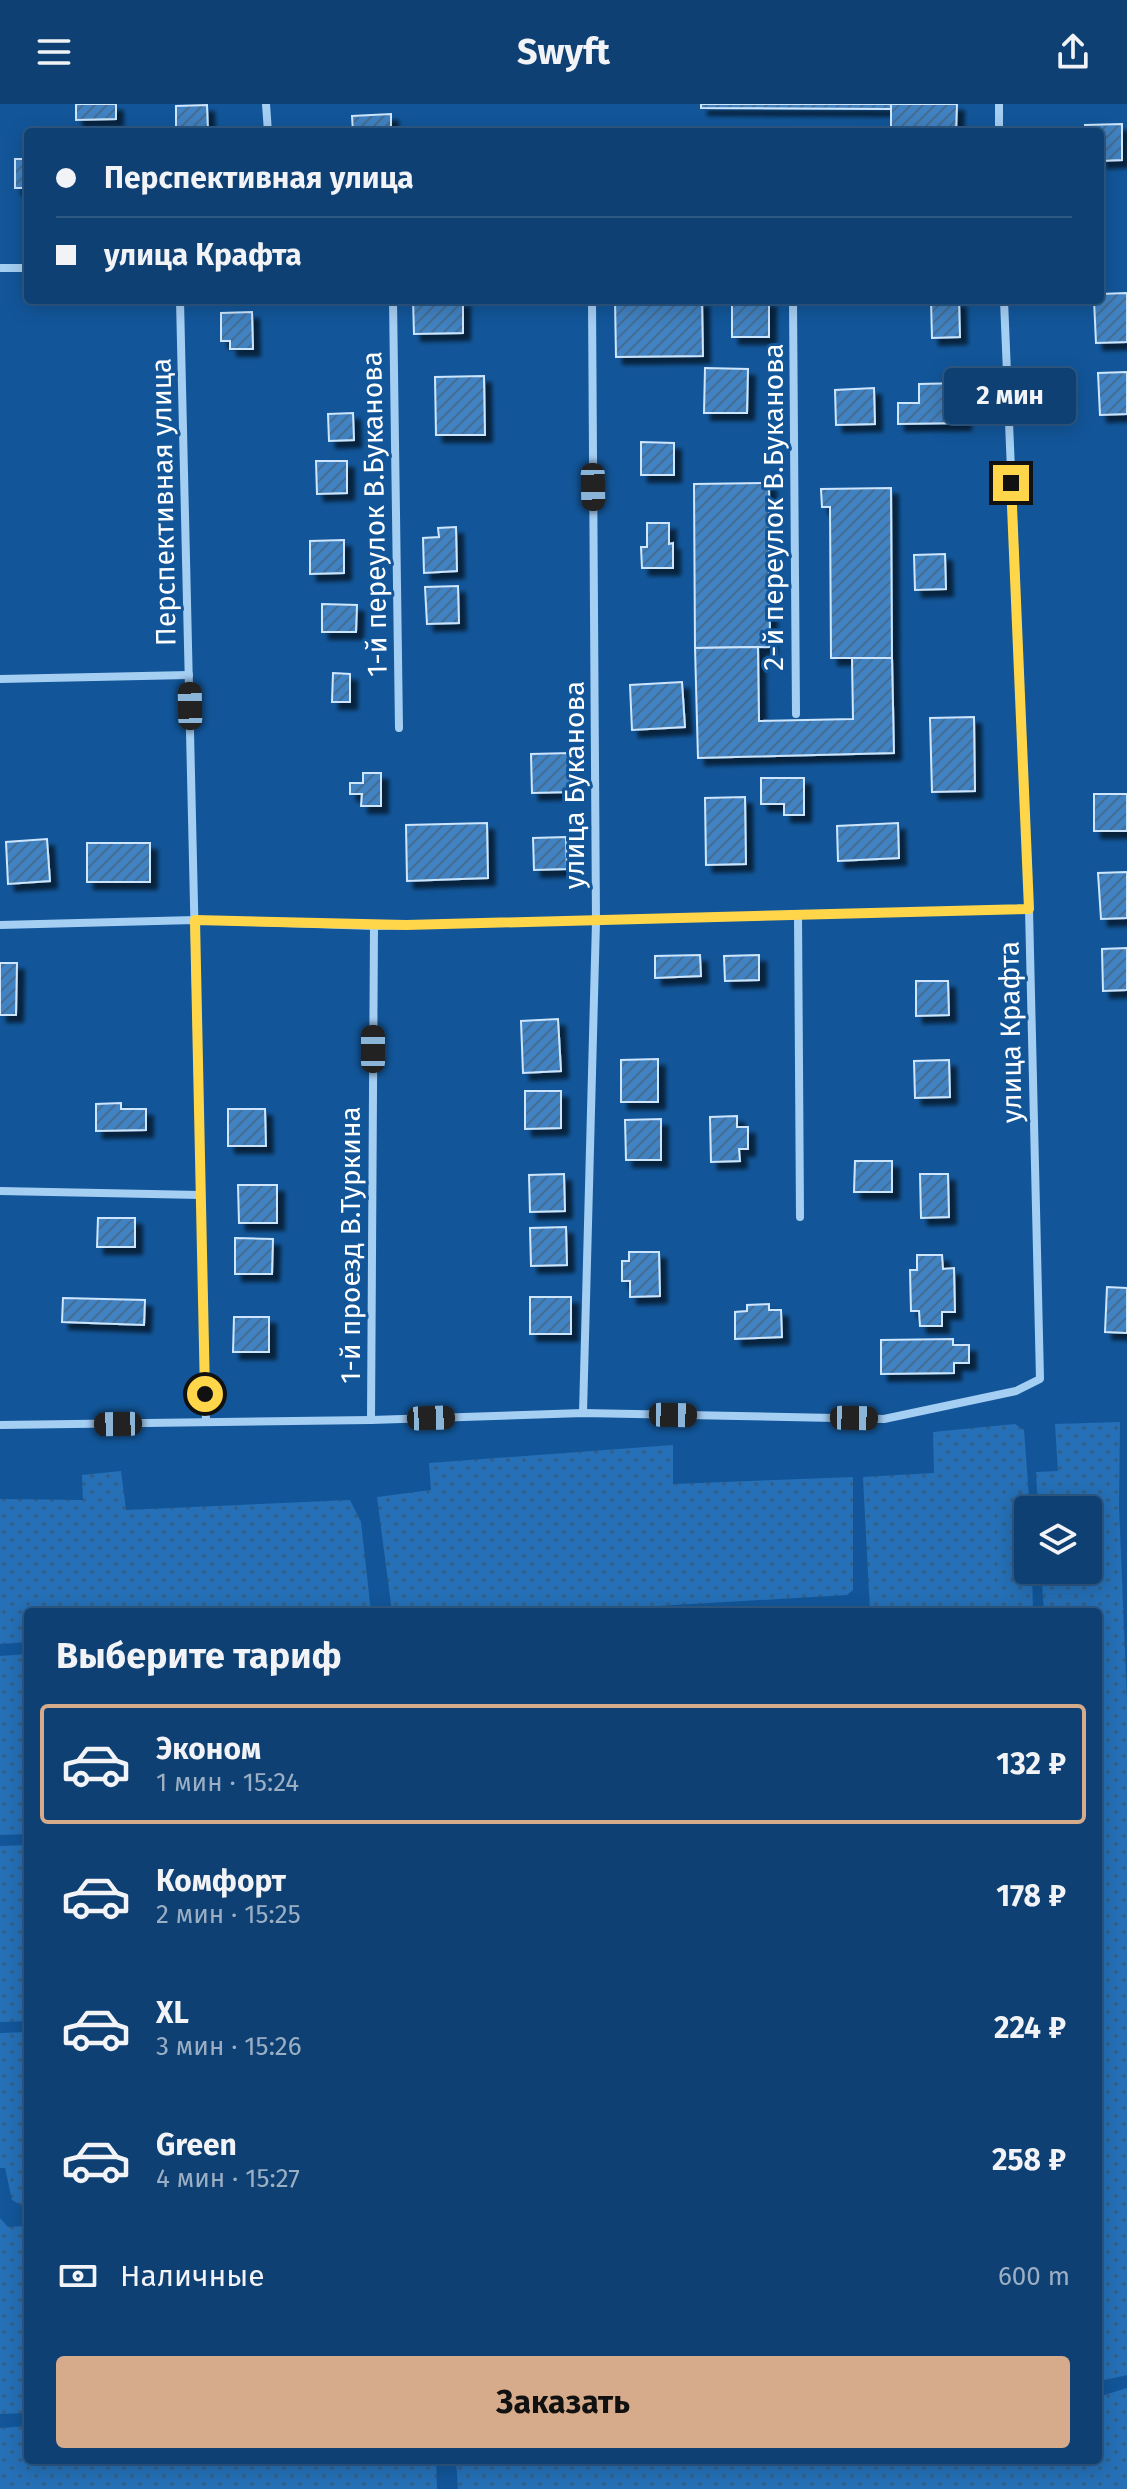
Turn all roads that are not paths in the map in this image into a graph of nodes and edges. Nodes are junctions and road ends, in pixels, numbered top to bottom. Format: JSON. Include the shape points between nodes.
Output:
{"nodes":[{"id":1,"x":266,"y":104,"type":"edge"},
{"id":2,"x":999,"y":104,"type":"edge"},
{"id":3,"x":268,"y":128,"type":"edge"},
{"id":4,"x":999,"y":128,"type":"edge"},
{"id":5,"x":0,"y":268,"type":"edge"},
{"id":6,"x":24,"y":268,"type":"edge"},
{"id":7,"x":180,"y":304,"type":"edge"},
{"id":8,"x":393,"y":304,"type":"edge"},
{"id":9,"x":592,"y":304,"type":"edge"},
{"id":10,"x":793,"y":304,"type":"edge"},
{"id":11,"x":1004,"y":304,"type":"edge"},
{"id":12,"x":189,"y":675,"type":"junction"},
{"id":13,"x":0,"y":679,"type":"edge"},
{"id":14,"x":796,"y":714,"type":"dead end"},
{"id":15,"x":399,"y":728,"type":"dead end"},
{"id":16,"x":1029,"y":909,"type":"junction"},
{"id":17,"x":798,"y":915,"type":"junction"},
{"id":18,"x":195,"y":920,"type":"junction"},
{"id":19,"x":596,"y":922,"type":"junction"},
{"id":20,"x":0,"y":925,"type":"edge"},
{"id":21,"x":374,"y":926,"type":"junction"},
{"id":22,"x":0,"y":1191,"type":"edge"},
{"id":23,"x":201,"y":1195,"type":"junction"},
{"id":24,"x":800,"y":1217,"type":"dead end"},
{"id":25,"x":583,"y":1413,"type":"junction"},
{"id":26,"x":371,"y":1420,"type":"junction"},
{"id":27,"x":206,"y":1422,"type":"junction"},
{"id":28,"x":0,"y":1425,"type":"edge"}],
"edges":[{"from":1,"to":3,"type":"street"},
{"from":2,"to":4,"type":"street"},
{"from":5,"to":6,"type":"street"},
{"from":7,"to":12,"type":"street","name":"Перспективная улица"},
{"from":8,"to":15,"type":"street","name":"1-й переулок В.Буканова"},
{"from":9,"to":19,"type":"street","name":"улица Буканова"},
{"from":10,"to":14,"type":"street","name":"2-й переулок В.Буканова"},
{"from":11,"to":16,"type":"street","name":"улица Крафта"},
{"from":12,"to":13,"type":"street"},
{"from":12,"to":18,"type":"street","name":"Перспективная улица"},
{"from":16,"to":17,"type":"street"},
{"from":16,"to":25,"type":"street","name":"улица Крафта","via":[[1040,1379],[1016,1391],[884,1419]]},
{"from":17,"to":19,"type":"street"},
{"from":17,"to":24,"type":"street"},
{"from":18,"to":20,"type":"street"},
{"from":18,"to":21,"type":"street"},
{"from":18,"to":23,"type":"street","name":"Перспективная улица"},
{"from":19,"to":21,"type":"street"},
{"from":19,"to":25,"type":"street","name":"улица Буканова"},
{"from":21,"to":26,"type":"street","name":"1-й проезд В.Туркина"},
{"from":22,"to":23,"type":"street"},
{"from":23,"to":27,"type":"street","name":"Перспективная улица"},
{"from":25,"to":26,"type":"street"},
{"from":26,"to":27,"type":"street"},
{"from":27,"to":28,"type":"street"}]}
